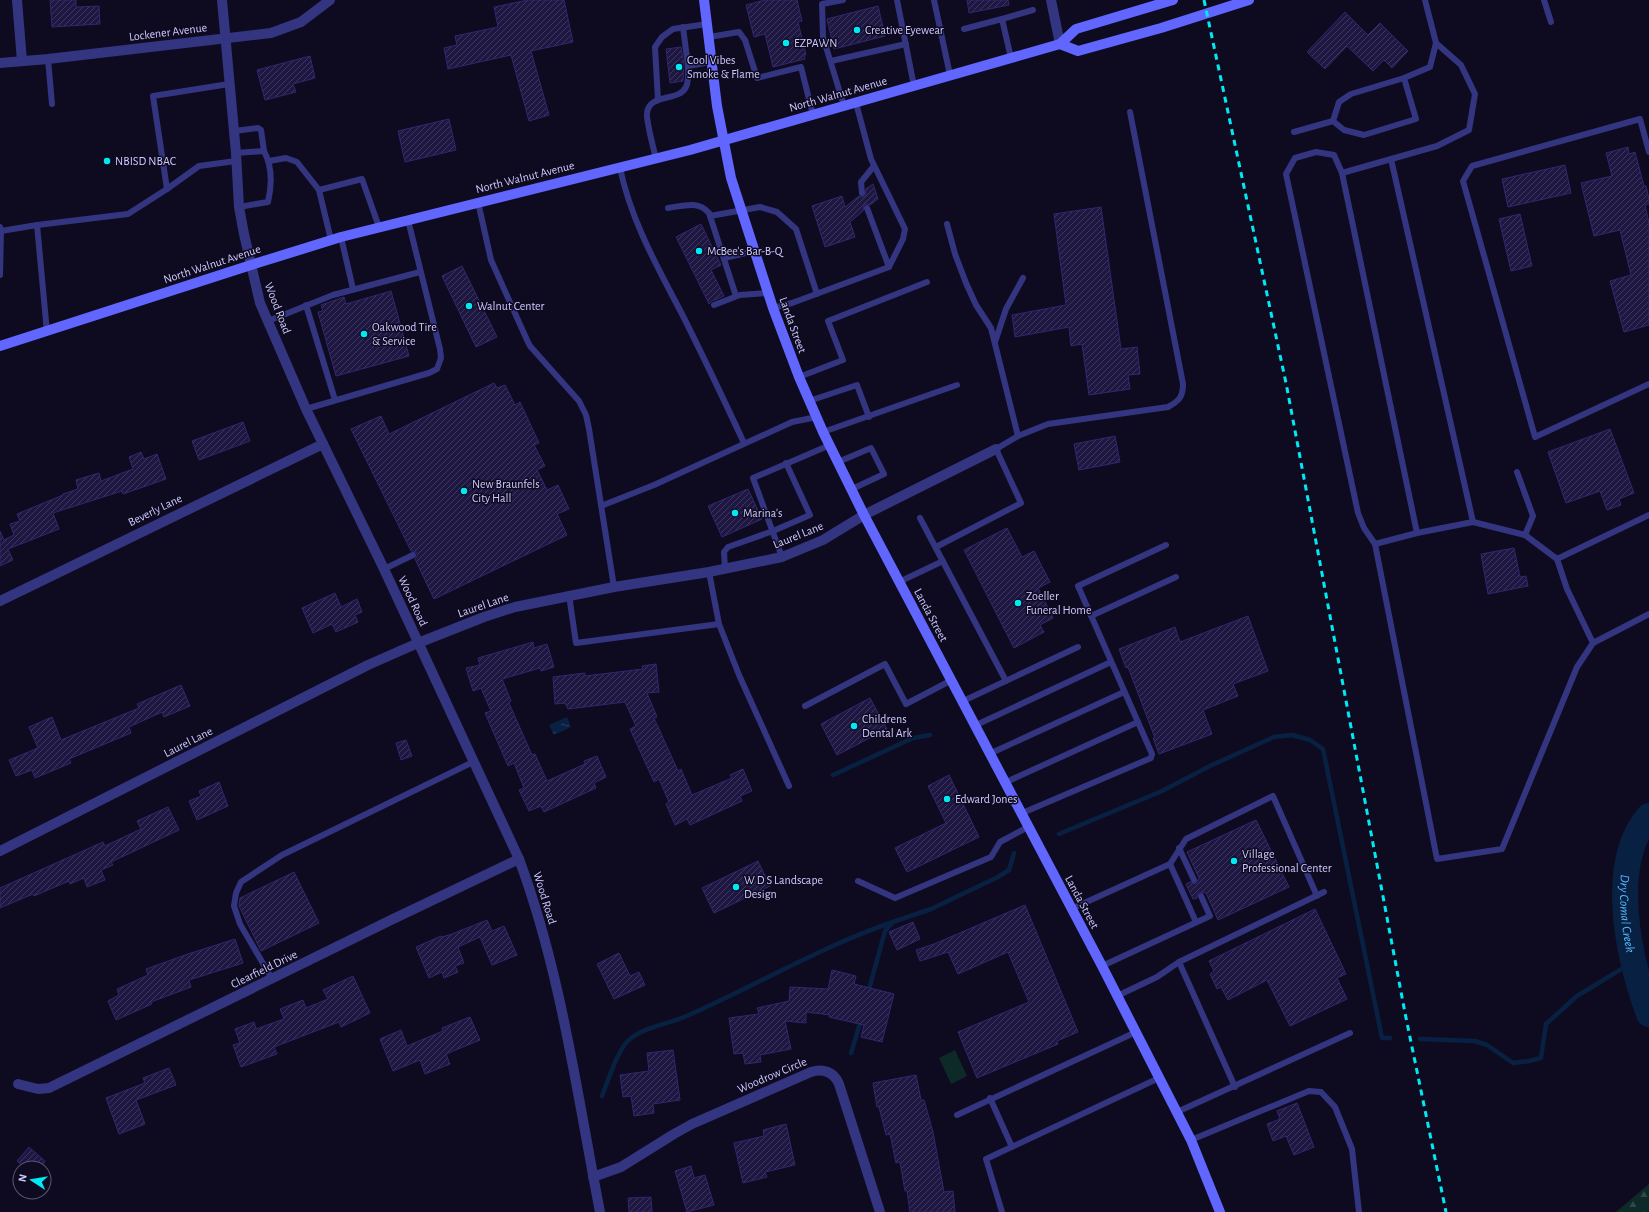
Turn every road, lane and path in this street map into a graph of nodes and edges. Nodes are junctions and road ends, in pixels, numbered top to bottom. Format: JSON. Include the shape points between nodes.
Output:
{"nodes":[{"id":1,"x":17,"y":0,"type":"edge"},
{"id":2,"x":222,"y":0,"type":"edge"},
{"id":3,"x":330,"y":0,"type":"edge"},
{"id":4,"x":704,"y":0,"type":"edge"},
{"id":5,"x":843,"y":0,"type":"edge"},
{"id":6,"x":897,"y":0,"type":"edge"},
{"id":7,"x":934,"y":0,"type":"edge"},
{"id":8,"x":1051,"y":0,"type":"edge"},
{"id":9,"x":1173,"y":0,"type":"edge"},
{"id":10,"x":1249,"y":0,"type":"edge"},
{"id":11,"x":1425,"y":0,"type":"edge"},
{"id":12,"x":1544,"y":0,"type":"edge"},
{"id":13,"x":1033,"y":10,"type":"dead end"},
{"id":14,"x":1002,"y":20,"type":"junction"},
{"id":15,"x":1551,"y":22,"type":"dead end"},
{"id":16,"x":707,"y":24,"type":"junction"},
{"id":17,"x":683,"y":28,"type":"junction"},
{"id":18,"x":964,"y":29,"type":"dead end"},
{"id":19,"x":709,"y":37,"type":"junction"},
{"id":20,"x":225,"y":39,"type":"junction"},
{"id":21,"x":1436,"y":43,"type":"junction"},
{"id":22,"x":906,"y":44,"type":"junction"},
{"id":23,"x":1060,"y":44,"type":"junction"},
{"id":24,"x":1011,"y":58,"type":"junction"},
{"id":25,"x":48,"y":59,"type":"junction"},
{"id":26,"x":22,"y":61,"type":"junction"},
{"id":27,"x":831,"y":61,"type":"junction"},
{"id":28,"x":711,"y":62,"type":"junction"},
{"id":29,"x":0,"y":63,"type":"edge"},
{"id":30,"x":688,"y":66,"type":"junction"},
{"id":31,"x":950,"y":75,"type":"junction"},
{"id":32,"x":1404,"y":78,"type":"junction"},
{"id":33,"x":230,"y":84,"type":"junction"},
{"id":34,"x":914,"y":86,"type":"junction"},
{"id":35,"x":658,"y":100,"type":"junction"},
{"id":36,"x":856,"y":103,"type":"junction"},
{"id":37,"x":52,"y":104,"type":"dead end"},
{"id":38,"x":844,"y":106,"type":"junction"},
{"id":39,"x":1130,"y":112,"type":"dead end"},
{"id":40,"x":813,"y":115,"type":"junction"},
{"id":41,"x":1333,"y":121,"type":"junction"},
{"id":42,"x":234,"y":131,"type":"junction"},
{"id":43,"x":1294,"y":132,"type":"dead end"},
{"id":44,"x":723,"y":140,"type":"junction"},
{"id":45,"x":264,"y":151,"type":"junction"},
{"id":46,"x":1649,"y":152,"type":"edge"},
{"id":47,"x":236,"y":157,"type":"junction"},
{"id":48,"x":656,"y":159,"type":"junction"},
{"id":49,"x":1391,"y":159,"type":"junction"},
{"id":50,"x":269,"y":161,"type":"junction"},
{"id":51,"x":874,"y":166,"type":"junction"},
{"id":52,"x":620,"y":168,"type":"junction"},
{"id":53,"x":1342,"y":173,"type":"junction"},
{"id":54,"x":167,"y":189,"type":"junction"},
{"id":55,"x":319,"y":190,"type":"junction"},
{"id":56,"x":862,"y":193,"type":"dead end"},
{"id":57,"x":478,"y":202,"type":"junction"},
{"id":58,"x":240,"y":207,"type":"junction"},
{"id":59,"x":668,"y":208,"type":"dead end"},
{"id":60,"x":867,"y":208,"type":"dead end"},
{"id":61,"x":742,"y":211,"type":"junction"},
{"id":62,"x":710,"y":216,"type":"junction"},
{"id":63,"x":408,"y":220,"type":"junction"},
{"id":64,"x":947,"y":224,"type":"dead end"},
{"id":65,"x":37,"y":225,"type":"junction"},
{"id":66,"x":379,"y":227,"type":"junction"},
{"id":67,"x":0,"y":229,"type":"edge"},
{"id":68,"x":341,"y":237,"type":"junction"},
{"id":69,"x":331,"y":240,"type":"junction"},
{"id":70,"x":755,"y":251,"type":"junction"},
{"id":71,"x":724,"y":258,"type":"junction"},
{"id":72,"x":250,"y":265,"type":"junction"},
{"id":73,"x":889,"y":267,"type":"junction"},
{"id":74,"x":420,"y":272,"type":"junction"},
{"id":75,"x":0,"y":275,"type":"edge"},
{"id":76,"x":1023,"y":278,"type":"dead end"},
{"id":77,"x":927,"y":282,"type":"dead end"},
{"id":78,"x":353,"y":289,"type":"junction"},
{"id":79,"x":768,"y":293,"type":"junction"},
{"id":80,"x":817,"y":294,"type":"junction"},
{"id":81,"x":736,"y":296,"type":"junction"},
{"id":82,"x":306,"y":305,"type":"junction"},
{"id":83,"x":714,"y":306,"type":"dead end"},
{"id":84,"x":773,"y":308,"type":"junction"},
{"id":85,"x":268,"y":321,"type":"junction"},
{"id":86,"x":47,"y":332,"type":"junction"},
{"id":87,"x":995,"y":342,"type":"junction"},
{"id":88,"x":0,"y":346,"type":"edge"},
{"id":89,"x":799,"y":377,"type":"junction"},
{"id":90,"x":1649,"y":384,"type":"edge"},
{"id":91,"x":957,"y":385,"type":"dead end"},
{"id":92,"x":336,"y":400,"type":"junction"},
{"id":93,"x":810,"y":401,"type":"junction"},
{"id":94,"x":306,"y":410,"type":"junction"},
{"id":95,"x":817,"y":417,"type":"junction"},
{"id":96,"x":869,"y":417,"type":"junction"},
{"id":97,"x":823,"y":432,"type":"junction"},
{"id":98,"x":1018,"y":436,"type":"junction"},
{"id":99,"x":744,"y":443,"type":"junction"},
{"id":100,"x":323,"y":444,"type":"junction"},
{"id":101,"x":830,"y":445,"type":"junction"},
{"id":102,"x":996,"y":449,"type":"junction"},
{"id":103,"x":838,"y":462,"type":"junction"},
{"id":104,"x":786,"y":463,"type":"junction"},
{"id":105,"x":1517,"y":472,"type":"dead end"},
{"id":106,"x":852,"y":489,"type":"junction"},
{"id":107,"x":600,"y":506,"type":"junction"},
{"id":108,"x":864,"y":515,"type":"junction"},
{"id":109,"x":1649,"y":515,"type":"edge"},
{"id":110,"x":920,"y":518,"type":"dead end"},
{"id":111,"x":1473,"y":522,"type":"junction"},
{"id":112,"x":773,"y":531,"type":"junction"},
{"id":113,"x":1417,"y":533,"type":"junction"},
{"id":114,"x":1525,"y":535,"type":"junction"},
{"id":115,"x":1375,"y":544,"type":"junction"},
{"id":116,"x":1166,"y":545,"type":"dead end"},
{"id":117,"x":936,"y":547,"type":"junction"},
{"id":118,"x":413,"y":555,"type":"dead end"},
{"id":119,"x":782,"y":557,"type":"junction"},
{"id":120,"x":1557,"y":559,"type":"junction"},
{"id":121,"x":943,"y":561,"type":"junction"},
{"id":122,"x":725,"y":568,"type":"junction"},
{"id":123,"x":384,"y":569,"type":"junction"},
{"id":124,"x":709,"y":572,"type":"junction"},
{"id":125,"x":1176,"y":577,"type":"dead end"},
{"id":126,"x":899,"y":582,"type":"junction"},
{"id":127,"x":614,"y":587,"type":"junction"},
{"id":128,"x":569,"y":595,"type":"junction"},
{"id":129,"x":0,"y":601,"type":"edge"},
{"id":130,"x":1649,"y":614,"type":"edge"},
{"id":131,"x":1091,"y":616,"type":"junction"},
{"id":132,"x":719,"y":624,"type":"junction"},
{"id":133,"x":418,"y":643,"type":"junction"},
{"id":134,"x":1593,"y":643,"type":"junction"},
{"id":135,"x":1078,"y":646,"type":"dead end"},
{"id":136,"x":1111,"y":662,"type":"junction"},
{"id":137,"x":950,"y":681,"type":"junction"},
{"id":138,"x":1006,"y":681,"type":"junction"},
{"id":139,"x":1124,"y":692,"type":"junction"},
{"id":140,"x":961,"y":702,"type":"junction"},
{"id":141,"x":805,"y":706,"type":"dead end"},
{"id":142,"x":1138,"y":722,"type":"junction"},
{"id":143,"x":974,"y":726,"type":"junction"},
{"id":144,"x":989,"y":754,"type":"junction"},
{"id":145,"x":473,"y":762,"type":"junction"},
{"id":146,"x":1004,"y":783,"type":"junction"},
{"id":147,"x":789,"y":786,"type":"dead end"},
{"id":148,"x":1020,"y":814,"type":"junction"},
{"id":149,"x":1028,"y":827,"type":"junction"},
{"id":150,"x":1179,"y":848,"type":"junction"},
{"id":151,"x":0,"y":851,"type":"edge"},
{"id":152,"x":519,"y":859,"type":"junction"},
{"id":153,"x":1170,"y":864,"type":"junction"},
{"id":154,"x":1194,"y":880,"type":"dead end"},
{"id":155,"x":858,"y":881,"type":"dead end"},
{"id":156,"x":1324,"y":892,"type":"dead end"},
{"id":157,"x":1201,"y":896,"type":"dead end"},
{"id":158,"x":1317,"y":896,"type":"junction"},
{"id":159,"x":1071,"y":909,"type":"junction"},
{"id":160,"x":1196,"y":922,"type":"junction"},
{"id":161,"x":1179,"y":962,"type":"junction"},
{"id":162,"x":1102,"y":966,"type":"junction"},
{"id":163,"x":272,"y":979,"type":"junction"},
{"id":164,"x":1117,"y":996,"type":"junction"},
{"id":165,"x":1136,"y":1032,"type":"junction"},
{"id":166,"x":1350,"y":1033,"type":"dead end"},
{"id":167,"x":1159,"y":1078,"type":"junction"},
{"id":168,"x":18,"y":1084,"type":"dead end"},
{"id":169,"x":1235,"y":1087,"type":"junction"},
{"id":170,"x":990,"y":1098,"type":"junction"},
{"id":171,"x":1176,"y":1112,"type":"junction"},
{"id":172,"x":957,"y":1114,"type":"dead end"},
{"id":173,"x":1191,"y":1140,"type":"junction"},
{"id":174,"x":1012,"y":1147,"type":"junction"},
{"id":175,"x":593,"y":1177,"type":"junction"},
{"id":176,"x":600,"y":1212,"type":"edge"},
{"id":177,"x":880,"y":1212,"type":"edge"},
{"id":178,"x":1002,"y":1212,"type":"edge"},
{"id":179,"x":1220,"y":1212,"type":"edge"},
{"id":180,"x":1360,"y":1212,"type":"edge"}],
"edges":[{"from":1,"to":26,"type":"street"},
{"from":2,"to":20,"type":"street","name":"Wood Road"},
{"from":3,"to":20,"type":"street","name":"Lockener Avenue","via":[[301,22],[271,33]]},
{"from":4,"to":16,"type":"main road","name":"Landa Street"},
{"from":5,"to":27,"type":"lane","via":[[822,4],[823,37]]},
{"from":6,"to":22,"type":"lane"},
{"from":7,"to":31,"type":"lane"},
{"from":8,"to":23,"type":"street"},
{"from":9,"to":23,"type":"main road","name":"North Walnut Avenue","via":[[1076,29]]},
{"from":10,"to":23,"type":"main road","via":[[1078,51]]},
{"from":11,"to":21,"type":"lane"},
{"from":12,"to":15,"type":"lane"},
{"from":13,"to":14,"type":"lane"},
{"from":14,"to":18,"type":"lane"},
{"from":14,"to":24,"type":"lane"},
{"from":16,"to":17,"type":"lane"},
{"from":16,"to":19,"type":"main road","name":"Landa Street"},
{"from":17,"to":30,"type":"lane"},
{"from":17,"to":35,"type":"lane","via":[[673,29],[662,36],[655,47]]},
{"from":19,"to":28,"type":"main road","name":"Landa Street"},
{"from":19,"to":40,"type":"lane","via":[[739,32],[745,40],[757,78],[801,67]]},
{"from":20,"to":25,"type":"street","name":"Lockener Avenue"},
{"from":20,"to":33,"type":"street","name":"Wood Road"},
{"from":21,"to":32,"type":"lane","via":[[1430,67]]},
{"from":21,"to":49,"type":"lane","via":[[1461,65],[1475,94],[1469,130],[1437,146]]},
{"from":22,"to":27,"type":"lane"},
{"from":22,"to":34,"type":"lane"},
{"from":23,"to":24,"type":"main road","name":"North Walnut Avenue"},
{"from":24,"to":31,"type":"main road","name":"North Walnut Avenue"},
{"from":25,"to":26,"type":"street","name":"Lockener Avenue"},
{"from":25,"to":37,"type":"lane"},
{"from":26,"to":29,"type":"street","name":"Lockener Avenue"},
{"from":27,"to":38,"type":"lane"},
{"from":28,"to":30,"type":"lane"},
{"from":28,"to":44,"type":"main road","name":"Landa Street"},
{"from":30,"to":35,"type":"lane","via":[[688,82],[685,89]]},
{"from":31,"to":34,"type":"main road","name":"North Walnut Avenue"},
{"from":32,"to":41,"type":"lane","via":[[1351,94],[1340,102]]},
{"from":32,"to":41,"type":"lane","via":[[1416,119],[1364,135],[1344,130]]},
{"from":33,"to":42,"type":"street","name":"Wood Road"},
{"from":33,"to":54,"type":"lane","via":[[153,96]]},
{"from":34,"to":36,"type":"main road","name":"North Walnut Avenue"},
{"from":35,"to":48,"type":"lane","via":[[651,105],[647,113]]},
{"from":36,"to":38,"type":"main road","name":"North Walnut Avenue"},
{"from":36,"to":51,"type":"lane"},
{"from":38,"to":40,"type":"main road","name":"North Walnut Avenue"},
{"from":39,"to":98,"type":"lane","via":[[1184,384],[1183,393],[1179,401],[1168,407],[1048,424]]},
{"from":40,"to":44,"type":"main road","name":"North Walnut Avenue"},
{"from":41,"to":43,"type":"lane"},
{"from":42,"to":45,"type":"lane","via":[[258,128],[261,130]]},
{"from":42,"to":47,"type":"street","name":"Wood Road"},
{"from":44,"to":48,"type":"main road","name":"North Walnut Avenue"},
{"from":44,"to":61,"type":"main road","name":"Landa Street","via":[[731,178]]},
{"from":45,"to":47,"type":"lane"},
{"from":45,"to":50,"type":"lane"},
{"from":46,"to":90,"type":"lane","via":[[1640,119],[1472,166],[1463,181],[1535,437]]},
{"from":47,"to":54,"type":"lane","via":[[199,166]]},
{"from":47,"to":58,"type":"street","name":"Wood Road"},
{"from":48,"to":52,"type":"main road","name":"North Walnut Avenue"},
{"from":49,"to":53,"type":"lane"},
{"from":49,"to":111,"type":"lane"},
{"from":50,"to":55,"type":"lane","via":[[286,158],[297,162]]},
{"from":50,"to":58,"type":"lane","via":[[271,190],[268,202]]},
{"from":51,"to":56,"type":"lane","via":[[861,182]]},
{"from":51,"to":73,"type":"lane","via":[[905,229],[903,239]]},
{"from":52,"to":57,"type":"main road","name":"North Walnut Avenue"},
{"from":52,"to":99,"type":"lane","via":[[625,193],[645,243]]},
{"from":53,"to":113,"type":"lane"},
{"from":53,"to":115,"type":"lane","via":[[1334,155],[1316,152],[1295,158],[1286,174],[1358,513]]},
{"from":54,"to":65,"type":"lane","via":[[128,214]]},
{"from":55,"to":66,"type":"lane","via":[[362,179]]},
{"from":55,"to":69,"type":"lane"},
{"from":57,"to":63,"type":"main road","name":"North Walnut Avenue"},
{"from":57,"to":107,"type":"lane","via":[[492,261],[527,340],[557,378],[572,392],[586,415]]},
{"from":58,"to":72,"type":"street","name":"Wood Road"},
{"from":59,"to":62,"type":"lane","via":[[692,204],[705,208]]},
{"from":60,"to":73,"type":"lane"},
{"from":61,"to":62,"type":"lane"},
{"from":61,"to":70,"type":"main road","name":"Landa Street"},
{"from":61,"to":80,"type":"lane","via":[[760,207],[777,212],[796,229]]},
{"from":62,"to":71,"type":"lane"},
{"from":63,"to":66,"type":"main road","name":"North Walnut Avenue"},
{"from":63,"to":74,"type":"lane"},
{"from":64,"to":87,"type":"lane","via":[[966,283],[991,328]]},
{"from":65,"to":67,"type":"lane"},
{"from":65,"to":86,"type":"lane"},
{"from":66,"to":68,"type":"main road","name":"North Walnut Avenue"},
{"from":67,"to":75,"type":"lane"},
{"from":68,"to":69,"type":"main road","name":"North Walnut Avenue"},
{"from":68,"to":78,"type":"lane"},
{"from":69,"to":72,"type":"main road","name":"North Walnut Avenue"},
{"from":70,"to":71,"type":"lane"},
{"from":70,"to":79,"type":"main road","name":"Landa Street"},
{"from":71,"to":81,"type":"lane"},
{"from":72,"to":85,"type":"street","name":"Wood Road","via":[[260,303]]},
{"from":72,"to":86,"type":"main road","name":"North Walnut Avenue"},
{"from":73,"to":80,"type":"lane"},
{"from":74,"to":78,"type":"lane"},
{"from":74,"to":92,"type":"lane","via":[[441,354],[437,369]]},
{"from":76,"to":87,"type":"lane","via":[[1006,309]]},
{"from":77,"to":89,"type":"lane","via":[[828,320],[843,360]]},
{"from":78,"to":82,"type":"lane"},
{"from":79,"to":81,"type":"lane"},
{"from":79,"to":84,"type":"main road","name":"Landa Street"},
{"from":80,"to":84,"type":"lane"},
{"from":81,"to":83,"type":"lane"},
{"from":82,"to":85,"type":"lane"},
{"from":82,"to":92,"type":"lane"},
{"from":84,"to":89,"type":"main road","name":"Landa Street"},
{"from":85,"to":94,"type":"street","name":"Wood Road"},
{"from":86,"to":88,"type":"main road","name":"North Walnut Avenue"},
{"from":87,"to":98,"type":"lane"},
{"from":89,"to":93,"type":"main road","name":"Landa Street"},
{"from":91,"to":96,"type":"lane"},
{"from":92,"to":94,"type":"lane"},
{"from":93,"to":95,"type":"main road","name":"Landa Street"},
{"from":93,"to":96,"type":"lane","via":[[857,385]]},
{"from":94,"to":100,"type":"street","name":"Wood Road"},
{"from":95,"to":97,"type":"main road","name":"Landa Street"},
{"from":95,"to":99,"type":"lane","via":[[792,422]]},
{"from":96,"to":97,"type":"lane"},
{"from":97,"to":101,"type":"main road","name":"Landa Street"},
{"from":98,"to":102,"type":"lane"},
{"from":99,"to":107,"type":"lane","via":[[654,485]]},
{"from":100,"to":123,"type":"street","name":"Wood Road"},
{"from":100,"to":129,"type":"street","name":"Beverly Lane"},
{"from":101,"to":103,"type":"main road","name":"Landa Street"},
{"from":101,"to":104,"type":"lane"},
{"from":102,"to":108,"type":"street","name":"Laurel Lane"},
{"from":102,"to":117,"type":"lane","via":[[1021,503]]},
{"from":103,"to":106,"type":"main road","name":"Landa Street"},
{"from":103,"to":106,"type":"lane","via":[[871,448],[884,474]]},
{"from":104,"to":112,"type":"lane","via":[[753,478]]},
{"from":104,"to":112,"type":"lane","via":[[810,515]]},
{"from":105,"to":114,"type":"lane","via":[[1533,516]]},
{"from":106,"to":108,"type":"main road","name":"Landa Street"},
{"from":107,"to":127,"type":"lane"},
{"from":108,"to":119,"type":"street","name":"Laurel Lane","via":[[823,540]]},
{"from":108,"to":126,"type":"main road","name":"Landa Street"},
{"from":109,"to":120,"type":"lane"},
{"from":110,"to":117,"type":"lane"},
{"from":111,"to":113,"type":"lane"},
{"from":111,"to":114,"type":"lane"},
{"from":112,"to":119,"type":"lane"},
{"from":112,"to":122,"type":"lane","via":[[728,547],[724,552]]},
{"from":113,"to":115,"type":"lane"},
{"from":114,"to":120,"type":"lane"},
{"from":115,"to":134,"type":"lane","via":[[1437,859],[1502,849],[1577,667]]},
{"from":116,"to":131,"type":"lane","via":[[1078,586]]},
{"from":117,"to":121,"type":"lane"},
{"from":118,"to":123,"type":"lane"},
{"from":119,"to":122,"type":"street","name":"Laurel Lane"},
{"from":120,"to":134,"type":"lane","via":[[1567,589]]},
{"from":121,"to":126,"type":"lane"},
{"from":121,"to":138,"type":"lane"},
{"from":122,"to":124,"type":"street","name":"Laurel Lane"},
{"from":123,"to":133,"type":"street","name":"Wood Road"},
{"from":124,"to":127,"type":"street","name":"Laurel Lane"},
{"from":124,"to":132,"type":"lane"},
{"from":125,"to":131,"type":"lane"},
{"from":126,"to":137,"type":"main road","name":"Landa Street"},
{"from":127,"to":128,"type":"street","name":"Laurel Lane"},
{"from":128,"to":132,"type":"lane","via":[[576,643]]},
{"from":128,"to":133,"type":"street","name":"Laurel Lane","via":[[515,607]]},
{"from":130,"to":134,"type":"lane"},
{"from":131,"to":136,"type":"lane"},
{"from":132,"to":147,"type":"lane"},
{"from":133,"to":145,"type":"street","name":"Wood Road"},
{"from":133,"to":151,"type":"street","name":"Laurel Lane"},
{"from":135,"to":138,"type":"lane"},
{"from":136,"to":139,"type":"lane"},
{"from":136,"to":143,"type":"lane"},
{"from":137,"to":140,"type":"main road","name":"Landa Street"},
{"from":137,"to":141,"type":"lane","via":[[906,704],[885,664]]},
{"from":138,"to":140,"type":"lane"},
{"from":139,"to":142,"type":"lane"},
{"from":139,"to":144,"type":"lane"},
{"from":140,"to":143,"type":"main road","name":"Landa Street"},
{"from":142,"to":146,"type":"lane"},
{"from":142,"to":148,"type":"lane","via":[[1152,754],[1151,758]]},
{"from":143,"to":144,"type":"main road","name":"Landa Street"},
{"from":144,"to":146,"type":"main road","name":"Landa Street"},
{"from":145,"to":152,"type":"street","name":"Wood Road"},
{"from":145,"to":163,"type":"lane","via":[[282,855],[241,882],[234,906],[240,924]]},
{"from":146,"to":148,"type":"main road","name":"Landa Street"},
{"from":148,"to":149,"type":"main road","name":"Landa Street"},
{"from":149,"to":155,"type":"lane","via":[[1000,842],[991,857],[895,898]]},
{"from":149,"to":159,"type":"main road","name":"Landa Street"},
{"from":150,"to":153,"type":"lane"},
{"from":150,"to":154,"type":"lane"},
{"from":150,"to":158,"type":"lane","via":[[1186,839],[1273,796]]},
{"from":152,"to":163,"type":"street","name":"Clearfield Drive"},
{"from":152,"to":175,"type":"street","name":"Wood Road","via":[[534,900],[553,974]]},
{"from":153,"to":159,"type":"lane"},
{"from":153,"to":160,"type":"lane"},
{"from":156,"to":158,"type":"lane"},
{"from":157,"to":160,"type":"lane","via":[[1210,916]]},
{"from":158,"to":161,"type":"lane"},
{"from":159,"to":162,"type":"main road","name":"Landa Street"},
{"from":160,"to":162,"type":"lane"},
{"from":161,"to":164,"type":"lane","via":[[1157,977]]},
{"from":161,"to":169,"type":"lane"},
{"from":162,"to":164,"type":"main road","name":"Landa Street"},
{"from":163,"to":168,"type":"street","name":"Clearfield Drive","via":[[49,1088]]},
{"from":164,"to":165,"type":"main road","name":"Landa Street"},
{"from":165,"to":167,"type":"main road","name":"Landa Street"},
{"from":165,"to":170,"type":"lane"},
{"from":166,"to":169,"type":"lane"},
{"from":167,"to":171,"type":"main road","name":"Landa Street"},
{"from":167,"to":174,"type":"lane"},
{"from":169,"to":171,"type":"lane"},
{"from":170,"to":172,"type":"lane"},
{"from":170,"to":174,"type":"lane"},
{"from":171,"to":173,"type":"main road","name":"Landa Street"},
{"from":173,"to":179,"type":"main road","name":"Landa Street"},
{"from":173,"to":180,"type":"lane","via":[[1309,1091],[1321,1092],[1335,1107],[1352,1149]]},
{"from":174,"to":178,"type":"lane","via":[[986,1159]]},
{"from":175,"to":176,"type":"street","name":"Wood Road"},
{"from":175,"to":177,"type":"street","name":"Woodrow Circle","via":[[621,1167],[692,1124],[811,1072],[822,1070],[833,1075],[839,1084]]}]}
